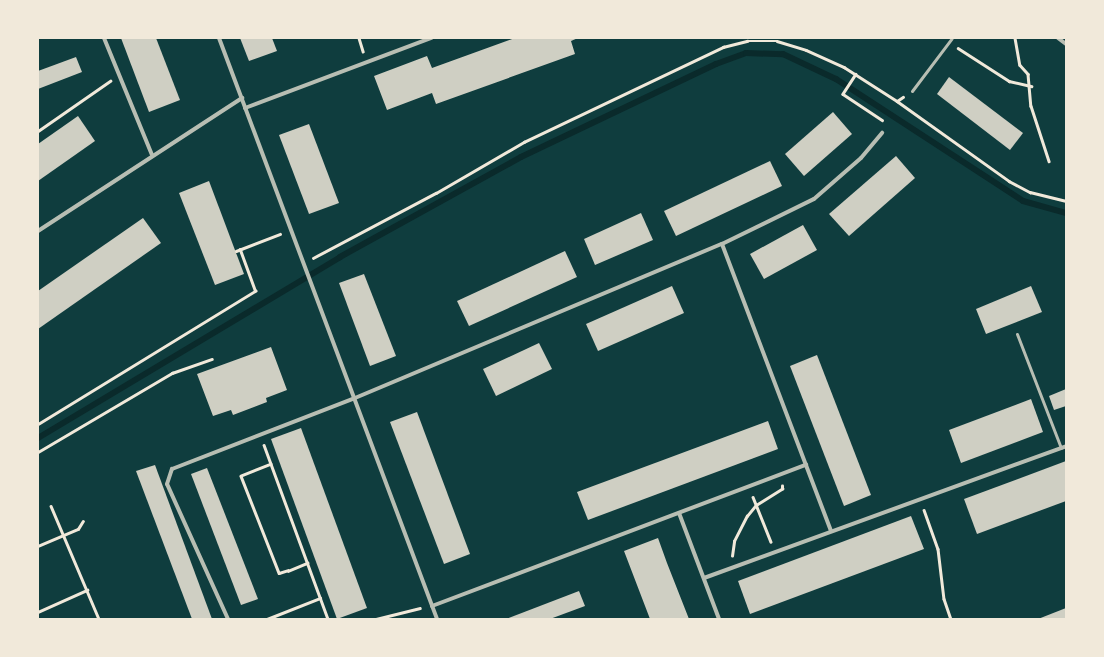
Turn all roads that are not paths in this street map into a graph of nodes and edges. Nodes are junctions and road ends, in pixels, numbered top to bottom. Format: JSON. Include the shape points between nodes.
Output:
{"nodes":[{"id":1,"x":104,"y":38,"type":"edge"},
{"id":2,"x":219,"y":38,"type":"edge"},
{"id":3,"x":431,"y":38,"type":"edge"},
{"id":4,"x":952,"y":38,"type":"edge"},
{"id":5,"x":1058,"y":38,"type":"edge"},
{"id":6,"x":1066,"y":44,"type":"edge"},
{"id":7,"x":912,"y":91,"type":"road end"},
{"id":8,"x":242,"y":98,"type":"junction"},
{"id":9,"x":245,"y":108,"type":"junction"},
{"id":10,"x":882,"y":133,"type":"road end"},
{"id":11,"x":152,"y":155,"type":"junction"},
{"id":12,"x":38,"y":231,"type":"edge"},
{"id":13,"x":722,"y":244,"type":"junction"},
{"id":14,"x":1017,"y":334,"type":"dead end"},
{"id":15,"x":355,"y":398,"type":"junction"},
{"id":16,"x":1064,"y":447,"type":"edge"},
{"id":17,"x":806,"y":466,"type":"junction"},
{"id":18,"x":679,"y":513,"type":"junction"},
{"id":19,"x":831,"y":531,"type":"junction"},
{"id":20,"x":704,"y":578,"type":"junction"},
{"id":21,"x":432,"y":605,"type":"junction"},
{"id":22,"x":228,"y":619,"type":"edge"},
{"id":23,"x":437,"y":619,"type":"edge"},
{"id":24,"x":719,"y":619,"type":"edge"}],
"edges":[{"from":1,"to":11,"type":"street"},
{"from":2,"to":8,"type":"street"},
{"from":3,"to":9,"type":"street"},
{"from":4,"to":7,"type":"lane"},
{"from":5,"to":6,"type":"street"},
{"from":8,"to":9,"type":"street"},
{"from":8,"to":11,"type":"street"},
{"from":9,"to":15,"type":"street"},
{"from":10,"to":13,"type":"street","via":[[861,158],[814,198]]},
{"from":11,"to":12,"type":"street"},
{"from":13,"to":15,"type":"street"},
{"from":13,"to":17,"type":"street"},
{"from":14,"to":16,"type":"lane"},
{"from":15,"to":21,"type":"street"},
{"from":15,"to":22,"type":"street","via":[[172,469],[167,484]]},
{"from":16,"to":19,"type":"street"},
{"from":17,"to":18,"type":"street"},
{"from":17,"to":19,"type":"street"},
{"from":18,"to":20,"type":"street"},
{"from":18,"to":21,"type":"street"},
{"from":19,"to":20,"type":"street"},
{"from":20,"to":24,"type":"street"},
{"from":21,"to":23,"type":"street"}]}
